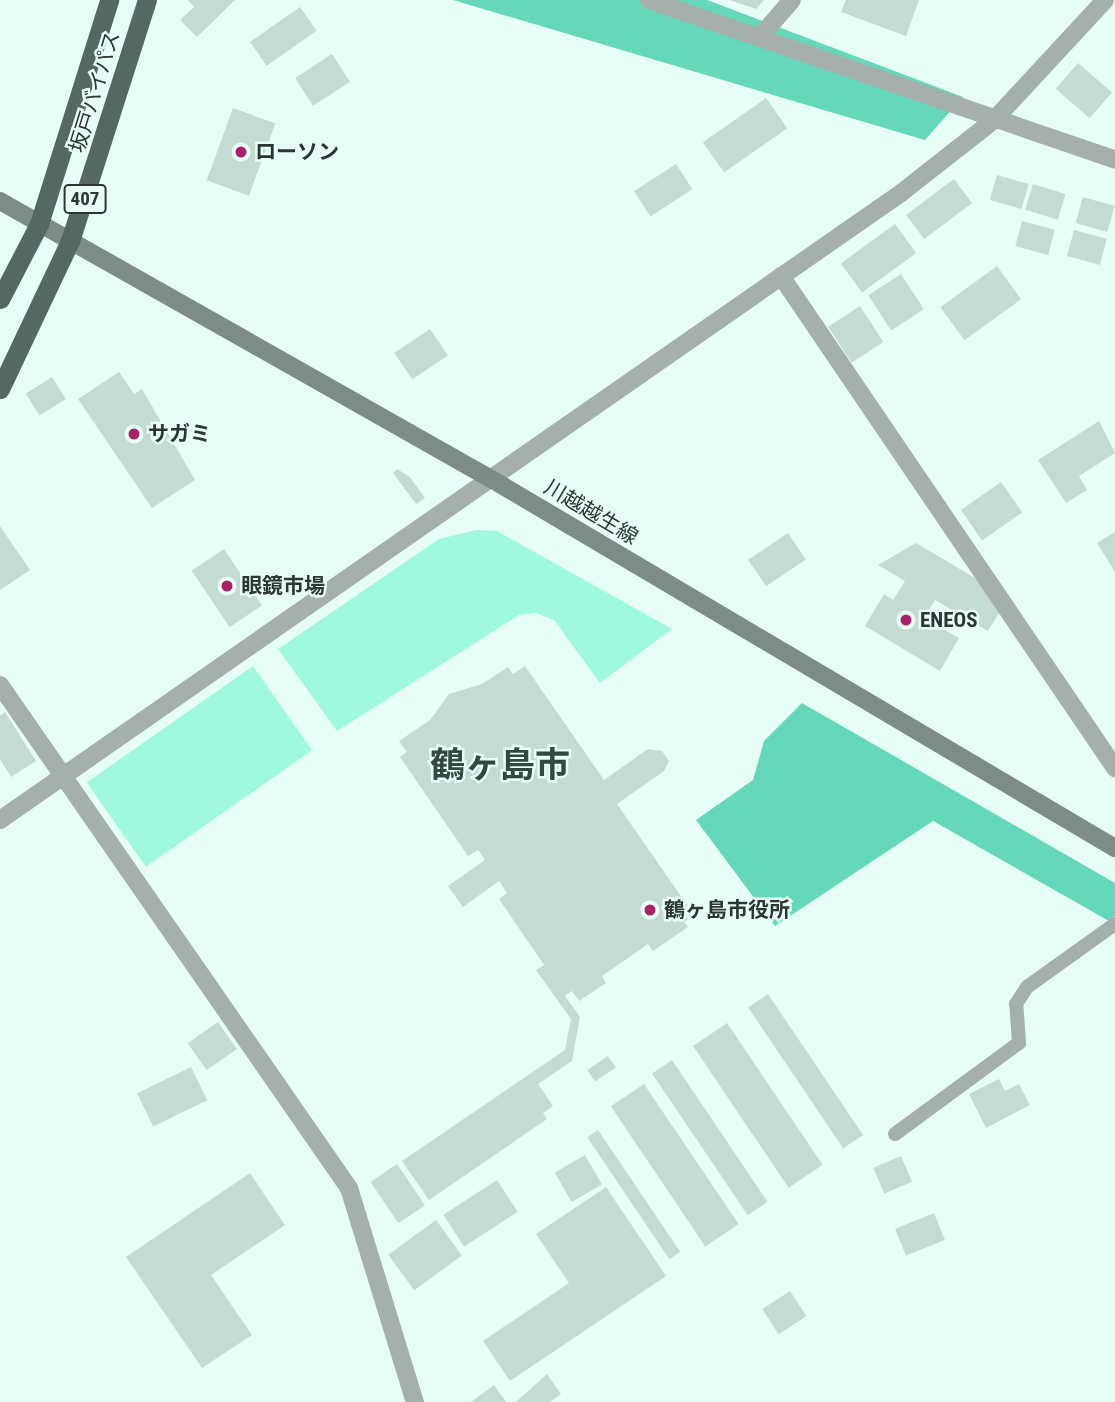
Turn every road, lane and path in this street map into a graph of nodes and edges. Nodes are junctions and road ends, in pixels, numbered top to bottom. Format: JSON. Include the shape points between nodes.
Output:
{"nodes":[{"id":1,"x":109,"y":0,"type":"edge"},
{"id":2,"x":147,"y":0,"type":"edge"},
{"id":3,"x":649,"y":0,"type":"edge"},
{"id":4,"x":792,"y":0,"type":"edge"},
{"id":5,"x":1105,"y":0,"type":"edge"},
{"id":6,"x":759,"y":38,"type":"junction"},
{"id":7,"x":994,"y":120,"type":"junction"},
{"id":8,"x":1115,"y":160,"type":"edge"},
{"id":9,"x":0,"y":201,"type":"edge"},
{"id":10,"x":39,"y":224,"type":"junction"},
{"id":11,"x":70,"y":241,"type":"junction"},
{"id":12,"x":781,"y":276,"type":"junction"},
{"id":13,"x":0,"y":299,"type":"edge"},
{"id":14,"x":0,"y":389,"type":"edge"},
{"id":15,"x":493,"y":480,"type":"junction"},
{"id":16,"x":0,"y":685,"type":"edge"},
{"id":17,"x":1115,"y":768,"type":"edge"},
{"id":18,"x":63,"y":778,"type":"junction"},
{"id":19,"x":0,"y":820,"type":"edge"},
{"id":20,"x":1115,"y":848,"type":"edge"},
{"id":21,"x":1115,"y":924,"type":"edge"},
{"id":22,"x":895,"y":1134,"type":"dead end"},
{"id":23,"x":415,"y":1402,"type":"edge"}],
"edges":[{"from":1,"to":10,"type":"highway","name":"坂戸バイパス","number":"407"},
{"from":2,"to":11,"type":"highway","name":"坂戸バイパス","number":"407"},
{"from":3,"to":6,"type":"street"},
{"from":4,"to":6,"type":"street"},
{"from":5,"to":7,"type":"street"},
{"from":6,"to":7,"type":"street"},
{"from":7,"to":8,"type":"street"},
{"from":7,"to":12,"type":"street","via":[[901,193]]},
{"from":9,"to":10,"type":"main road","name":"川越越生線"},
{"from":10,"to":11,"type":"main road","name":"川越越生線"},
{"from":10,"to":13,"type":"highway","name":"坂戸バイパス","number":"407"},
{"from":11,"to":14,"type":"highway","name":"坂戸バイパス","number":"407"},
{"from":11,"to":15,"type":"main road","name":"川越越生線"},
{"from":12,"to":15,"type":"street"},
{"from":12,"to":17,"type":"street"},
{"from":15,"to":18,"type":"street"},
{"from":15,"to":20,"type":"main road","name":"川越越生線"},
{"from":16,"to":18,"type":"street"},
{"from":18,"to":19,"type":"street"},
{"from":18,"to":23,"type":"street","via":[[349,1188]]},
{"from":21,"to":22,"type":"lane","via":[[1027,987],[1016,1004],[1019,1043]]}]}
